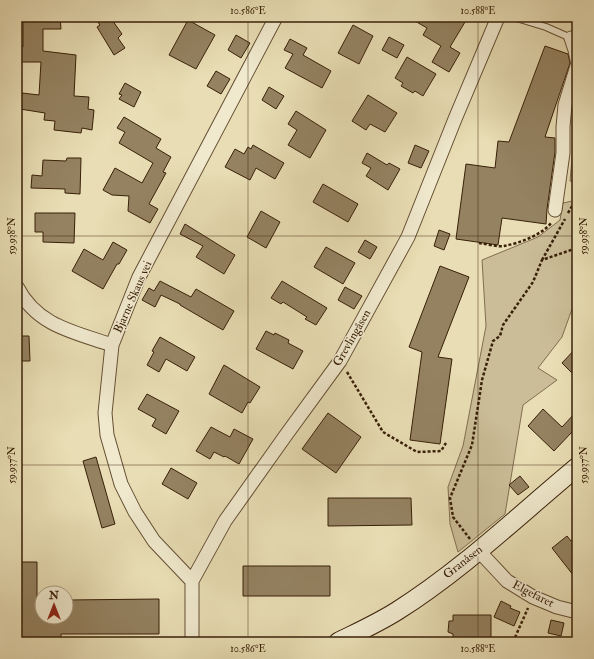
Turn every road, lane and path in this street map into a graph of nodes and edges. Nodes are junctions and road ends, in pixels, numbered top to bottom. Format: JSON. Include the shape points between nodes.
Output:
{"nodes":[{"id":1,"x":276,"y":17,"type":"edge"},
{"id":2,"x":498,"y":17,"type":"edge"},
{"id":3,"x":513,"y":17,"type":"edge"},
{"id":4,"x":574,"y":39,"type":"edge"},
{"id":5,"x":577,"y":60,"type":"edge"},
{"id":6,"x":577,"y":66,"type":"edge"},
{"id":7,"x":577,"y":198,"type":"edge"},
{"id":8,"x":556,"y":210,"type":"joint"},
{"id":9,"x":479,"y":243,"type":"dead end"},
{"id":10,"x":577,"y":248,"type":"edge"},
{"id":11,"x":542,"y":260,"type":"junction"},
{"id":12,"x":17,"y":288,"type":"edge"},
{"id":13,"x":112,"y":345,"type":"junction"},
{"id":14,"x":340,"y":361,"type":"junction"},
{"id":15,"x":446,"y":444,"type":"dead end"},
{"id":16,"x":577,"y":467,"type":"edge"},
{"id":17,"x":478,"y":550,"type":"junction"},
{"id":18,"x":192,"y":580,"type":"junction"},
{"id":19,"x":533,"y":597,"type":"junction"},
{"id":20,"x":577,"y":612,"type":"edge"},
{"id":21,"x":192,"y":642,"type":"edge"},
{"id":22,"x":338,"y":642,"type":"edge"},
{"id":23,"x":513,"y":642,"type":"edge"}],
"edges":[{"from":1,"to":13,"type":"street","name":"Bjarne Skaus vei","via":[[139,277]]},
{"from":2,"to":14,"type":"street","name":"Grevlingåsen","via":[[408,237]]},
{"from":3,"to":4,"type":"lane"},
{"from":4,"to":5,"type":"street"},
{"from":6,"to":8,"type":"street","via":[[565,105],[563,153]]},
{"from":7,"to":11,"type":"path"},
{"from":8,"to":9,"type":"path","via":[[556,218],[550,226],[523,240],[503,246]]},
{"from":10,"to":11,"type":"path"},
{"from":11,"to":17,"type":"path","via":[[533,282],[503,325],[500,336],[493,341],[482,380],[472,445],[450,498],[453,517]]},
{"from":12,"to":13,"type":"street","via":[[22,298],[39,315],[58,326]]},
{"from":13,"to":18,"type":"street","name":"Bjarne Skaus vei","via":[[105,413],[107,434],[121,484],[154,541]]},
{"from":14,"to":15,"type":"path","via":[[382,432],[417,452],[441,451]]},
{"from":14,"to":18,"type":"street","name":"Grevlingåsen","via":[[226,521]]},
{"from":16,"to":17,"type":"street","name":"Granåsen"},
{"from":17,"to":19,"type":"street","name":"Elgefaret","via":[[507,581]]},
{"from":17,"to":22,"type":"street","name":"Granåsen","via":[[397,611]]},
{"from":18,"to":21,"type":"street","name":"Grevlingåsen"},
{"from":19,"to":20,"type":"street","name":"Elgefaret"},
{"from":19,"to":23,"type":"path"}]}
